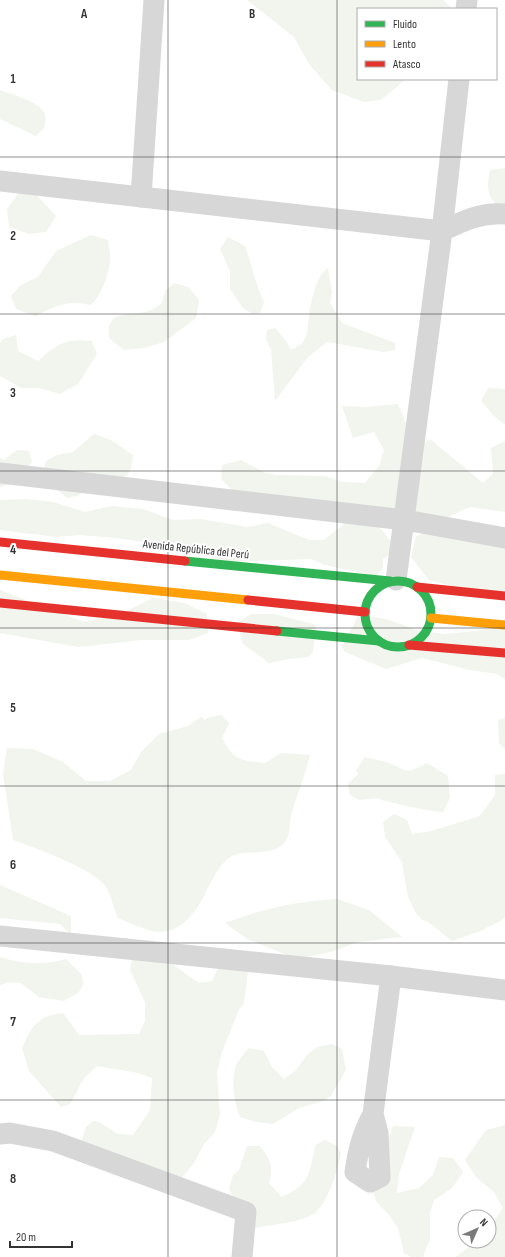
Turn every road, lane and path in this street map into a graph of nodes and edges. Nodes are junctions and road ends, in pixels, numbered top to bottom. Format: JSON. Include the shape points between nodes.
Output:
{"nodes":[{"id":1,"x":154,"y":0,"type":"edge"},
{"id":2,"x":459,"y":80,"type":"edge"},
{"id":3,"x":0,"y":181,"type":"edge"},
{"id":4,"x":141,"y":197,"type":"junction"},
{"id":5,"x":505,"y":214,"type":"edge"},
{"id":6,"x":442,"y":231,"type":"junction"},
{"id":7,"x":0,"y":473,"type":"edge"},
{"id":8,"x":405,"y":520,"type":"junction"},
{"id":9,"x":505,"y":538,"type":"edge"},
{"id":10,"x":0,"y":542,"type":"edge"},
{"id":11,"x":0,"y":575,"type":"edge"},
{"id":12,"x":393,"y":581,"type":"junction"},
{"id":13,"x":417,"y":587,"type":"junction"},
{"id":14,"x":505,"y":596,"type":"edge"},
{"id":15,"x":0,"y":603,"type":"edge"},
{"id":16,"x":365,"y":612,"type":"junction"},
{"id":17,"x":431,"y":618,"type":"junction"},
{"id":18,"x":505,"y":625,"type":"edge"},
{"id":19,"x":379,"y":641,"type":"junction"},
{"id":20,"x":409,"y":645,"type":"junction"},
{"id":21,"x":505,"y":653,"type":"edge"},
{"id":22,"x":0,"y":936,"type":"edge"},
{"id":23,"x":391,"y":976,"type":"junction"},
{"id":24,"x":505,"y":990,"type":"edge"},
{"id":25,"x":373,"y":1114,"type":"dead end"},
{"id":26,"x":0,"y":1134,"type":"edge"},
{"id":27,"x":242,"y":1257,"type":"edge"}],
"edges":[{"from":1,"to":4,"type":"street"},
{"from":2,"to":6,"type":"street"},
{"from":3,"to":4,"type":"street"},
{"from":4,"to":6,"type":"street"},
{"from":5,"to":6,"type":"street","via":[[470,217]]},
{"from":6,"to":8,"type":"street"},
{"from":7,"to":8,"type":"street"},
{"from":8,"to":9,"type":"street"},
{"from":8,"to":12,"type":"street"},
{"from":10,"to":12,"type":"main road","name":"Avenida República del Perú"},
{"from":11,"to":16,"type":"main road"},
{"from":12,"to":13,"type":"main road","via":[[404,581]]},
{"from":12,"to":16,"type":"main road","via":[[375,589]]},
{"from":13,"to":14,"type":"main road"},
{"from":13,"to":17,"type":"main road","via":[[428,601]]},
{"from":15,"to":19,"type":"main road"},
{"from":16,"to":19,"type":"main road","via":[[368,628]]},
{"from":17,"to":18,"type":"main road"},
{"from":17,"to":20,"type":"main road","via":[[424,634]]},
{"from":19,"to":20,"type":"main road","via":[[394,646]]},
{"from":20,"to":21,"type":"main road"},
{"from":22,"to":23,"type":"street"},
{"from":23,"to":24,"type":"street"},
{"from":23,"to":25,"type":"street"},
{"from":26,"to":27,"type":"street","via":[[10,1133],[52,1140],[246,1212]]}]}
